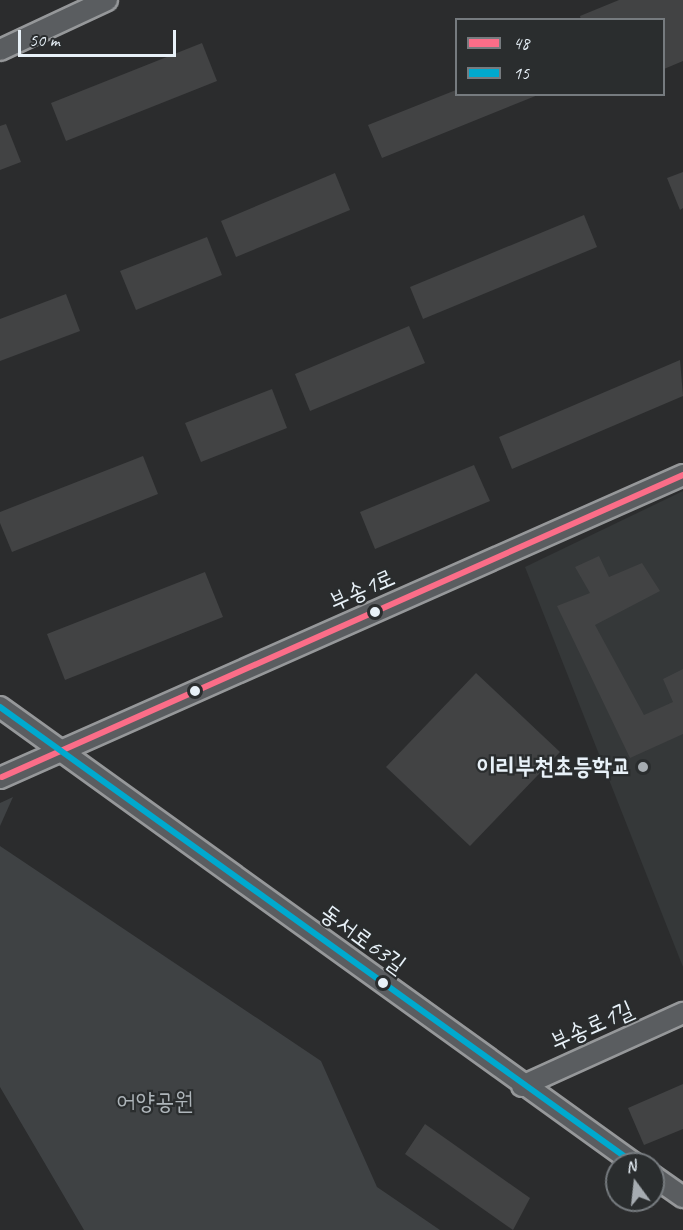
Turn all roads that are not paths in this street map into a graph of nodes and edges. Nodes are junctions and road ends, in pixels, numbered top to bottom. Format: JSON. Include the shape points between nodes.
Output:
{"nodes":[{"id":1,"x":107,"y":0,"type":"edge"},
{"id":2,"x":0,"y":50,"type":"edge"},
{"id":3,"x":683,"y":475,"type":"edge"},
{"id":4,"x":0,"y":707,"type":"edge"},
{"id":5,"x":62,"y":752,"type":"junction"},
{"id":6,"x":0,"y":778,"type":"edge"},
{"id":7,"x":683,"y":1013,"type":"edge"},
{"id":8,"x":522,"y":1086,"type":"junction"},
{"id":9,"x":618,"y":1152,"type":"edge"},
{"id":10,"x":665,"y":1184,"type":"edge"},
{"id":11,"x":683,"y":1197,"type":"edge"}],
"edges":[{"from":1,"to":2,"type":"street"},
{"from":3,"to":5,"type":"street","name":"부송1로"},
{"from":4,"to":5,"type":"street"},
{"from":5,"to":6,"type":"street","name":"부송1로"},
{"from":5,"to":8,"type":"street","name":"동서로63길"},
{"from":7,"to":8,"type":"street","name":"부송로1길"},
{"from":8,"to":9,"type":"street","name":"동서로63길"},
{"from":10,"to":11,"type":"street"}]}
